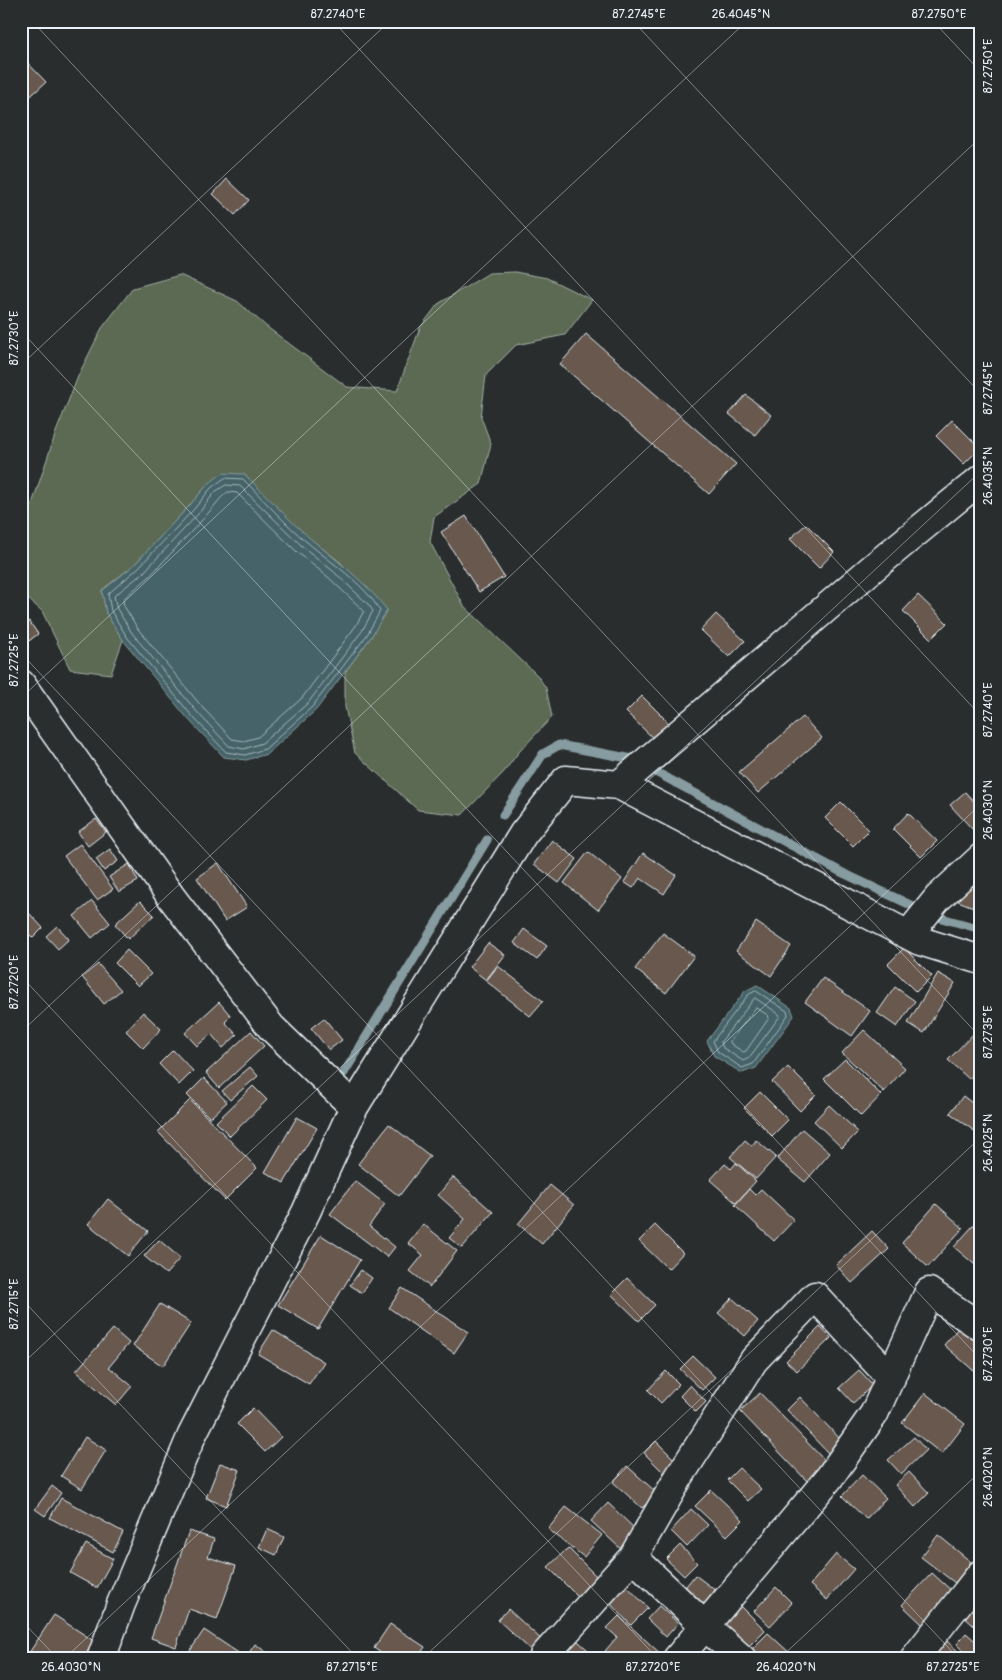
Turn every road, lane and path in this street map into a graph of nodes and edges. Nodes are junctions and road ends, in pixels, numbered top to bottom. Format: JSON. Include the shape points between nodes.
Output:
{"nodes":[{"id":1,"x":981,"y":479,"type":"edge"},
{"id":2,"x":21,"y":684,"type":"edge"},
{"id":3,"x":619,"y":785,"type":"junction"},
{"id":4,"x":981,"y":858,"type":"edge"},
{"id":5,"x":908,"y":935,"type":"junction"},
{"id":6,"x":981,"y":960,"type":"edge"},
{"id":7,"x":354,"y":1107,"type":"junction"},
{"id":8,"x":981,"y":1327,"type":"edge"},
{"id":9,"x":891,"y":1378,"type":"junction"},
{"id":10,"x":634,"y":1557,"type":"junction"},
{"id":11,"x":981,"y":1574,"type":"edge"},
{"id":12,"x":704,"y":1626,"type":"junction"},
{"id":13,"x":544,"y":1656,"type":"dead end"},
{"id":14,"x":101,"y":1659,"type":"edge"},
{"id":15,"x":677,"y":1659,"type":"edge"},
{"id":16,"x":742,"y":1659,"type":"edge"},
{"id":17,"x":914,"y":1659,"type":"edge"}],
"edges":[{"from":1,"to":3,"type":"street"},
{"from":2,"to":7,"type":"street","via":[[172,898],[271,1027]]},
{"from":3,"to":5,"type":"street"},
{"from":3,"to":7,"type":"street","via":[[566,780],[523,834]]},
{"from":4,"to":5,"type":"street","via":[[938,898]]},
{"from":5,"to":6,"type":"street"},
{"from":7,"to":14,"type":"street","via":[[306,1212],[192,1435]]},
{"from":8,"to":9,"type":"street","via":[[929,1292]]},
{"from":9,"to":10,"type":"street","via":[[815,1296],[754,1360],[679,1477]]},
{"from":9,"to":12,"type":"street","via":[[874,1414],[829,1478]]},
{"from":10,"to":12,"type":"street"},
{"from":10,"to":13,"type":"street"},
{"from":11,"to":17,"type":"street"},
{"from":12,"to":15,"type":"street"},
{"from":12,"to":16,"type":"street"}]}
